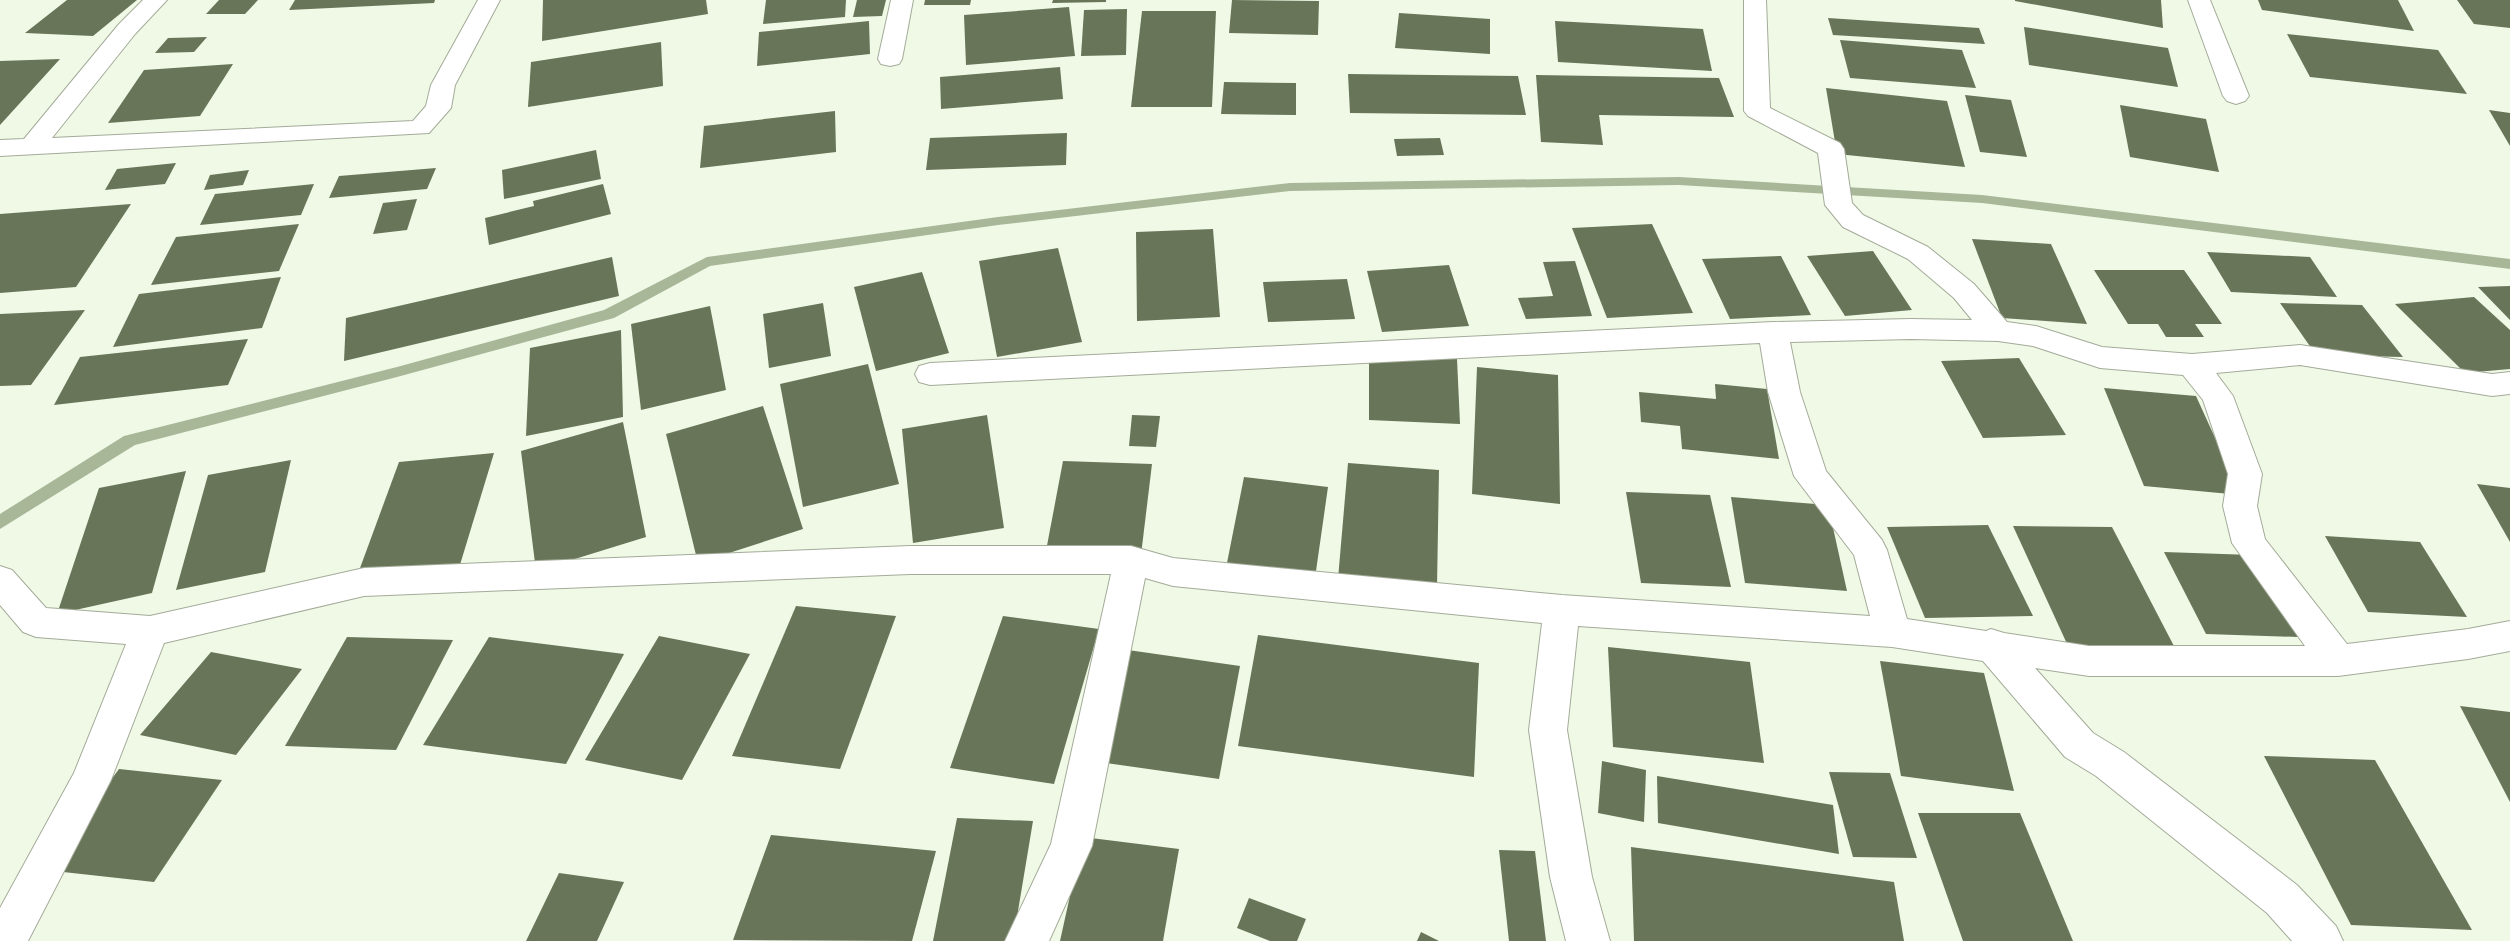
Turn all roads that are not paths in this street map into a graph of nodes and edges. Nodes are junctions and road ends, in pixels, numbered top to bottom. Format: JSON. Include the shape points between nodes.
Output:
{"nodes":[{"id":1,"x":156,"y":0,"type":"edge"},
{"id":2,"x":489,"y":0,"type":"edge"},
{"id":3,"x":902,"y":0,"type":"edge"},
{"id":4,"x":1755,"y":0,"type":"edge"},
{"id":5,"x":2199,"y":0,"type":"edge"},
{"id":6,"x":890,"y":59,"type":"dead end"},
{"id":7,"x":2236,"y":96,"type":"dead end"},
{"id":8,"x":31,"y":147,"type":"junction"},
{"id":9,"x":0,"y":148,"type":"edge"},
{"id":10,"x":1998,"y":331,"type":"junction"},
{"id":11,"x":1773,"y":332,"type":"junction"},
{"id":12,"x":2192,"y":364,"type":"junction"},
{"id":13,"x":930,"y":374,"type":"dead end"},
{"id":14,"x":2510,"y":383,"type":"edge"},
{"id":15,"x":1131,"y":560,"type":"junction"},
{"id":16,"x":0,"y":580,"type":"edge"},
{"id":17,"x":1562,"y":610,"type":"junction"},
{"id":18,"x":150,"y":631,"type":"junction"},
{"id":19,"x":1892,"y":632,"type":"junction"},
{"id":20,"x":2510,"y":636,"type":"edge"},
{"id":21,"x":1991,"y":644,"type":"junction"},
{"id":22,"x":2338,"y":661,"type":"junction"},
{"id":23,"x":5,"y":941,"type":"edge"},
{"id":24,"x":1027,"y":941,"type":"edge"},
{"id":25,"x":1588,"y":941,"type":"edge"},
{"id":26,"x":2321,"y":941,"type":"edge"}],
"edges":[{"from":1,"to":8,"type":"street","via":[[126,29]]},
{"from":2,"to":8,"type":"street","via":[[443,85],[438,108],[420,128]]},
{"from":3,"to":6,"type":"street"},
{"from":4,"to":10,"type":"street","via":[[1757,111],[1831,149],[1839,205],[1852,221],[1918,253],[1964,291]]},
{"from":5,"to":7,"type":"street"},
{"from":8,"to":9,"type":"street"},
{"from":10,"to":11,"type":"street"},
{"from":10,"to":12,"type":"street","via":[[2036,336],[2100,357]]},
{"from":11,"to":13,"type":"street"},
{"from":11,"to":19,"type":"street","via":[[1784,392],[1811,476],[1870,550]]},
{"from":12,"to":14,"type":"street","via":[[2300,355],[2492,385]]},
{"from":12,"to":22,"type":"street","via":[[2217,396],[2245,474],[2240,506],[2249,543]]},
{"from":15,"to":17,"type":"street","via":[[1173,572]]},
{"from":15,"to":18,"type":"street","via":[[910,560],[364,582]]},
{"from":15,"to":24,"type":"street","via":[[1071,846]]},
{"from":16,"to":18,"type":"street","via":[[36,622]]},
{"from":17,"to":19,"type":"street"},
{"from":17,"to":25,"type":"street","via":[[1548,730],[1571,878]]},
{"from":18,"to":23,"type":"street","via":[[91,780]]},
{"from":19,"to":21,"type":"street"},
{"from":20,"to":22,"type":"street"},
{"from":21,"to":22,"type":"street","via":[[2089,661]]},
{"from":21,"to":26,"type":"street","via":[[2079,745],[2110,764],[2282,900]]}]}
